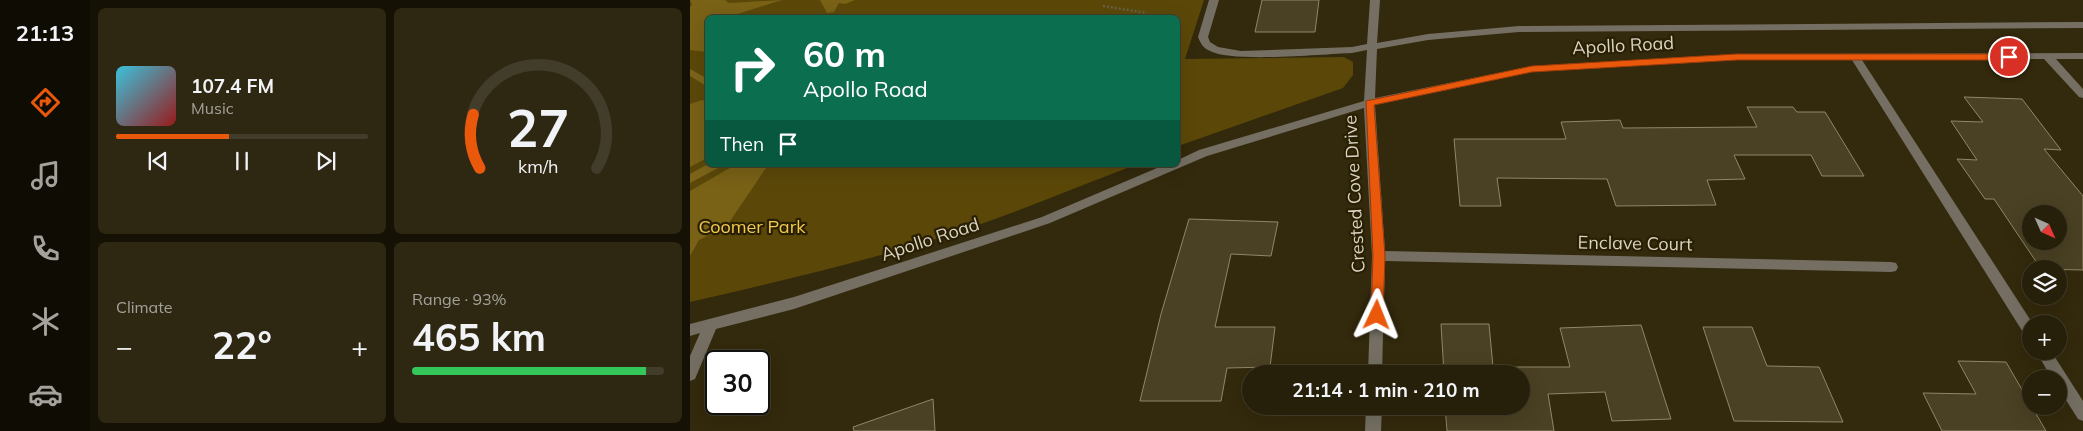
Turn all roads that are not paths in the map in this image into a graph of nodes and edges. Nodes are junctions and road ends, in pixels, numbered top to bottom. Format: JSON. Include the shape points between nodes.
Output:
{"nodes":[{"id":1,"x":1214,"y":0,"type":"edge"},
{"id":2,"x":1375,"y":0,"type":"edge"},
{"id":3,"x":2083,"y":25,"type":"edge"},
{"id":4,"x":1372,"y":46,"type":"junction"},
{"id":5,"x":2083,"y":56,"type":"edge"},
{"id":6,"x":1855,"y":57,"type":"junction"},
{"id":7,"x":2048,"y":57,"type":"junction"},
{"id":8,"x":2083,"y":95,"type":"edge"},
{"id":9,"x":1369,"y":103,"type":"junction"},
{"id":10,"x":1180,"y":162,"type":"edge"},
{"id":11,"x":1169,"y":167,"type":"edge"},
{"id":12,"x":1379,"y":256,"type":"junction"},
{"id":13,"x":1891,"y":267,"type":"dead end"},
{"id":14,"x":2022,"y":319,"type":"edge"},
{"id":15,"x":710,"y":326,"type":"junction"},
{"id":16,"x":690,"y":330,"type":"edge"},
{"id":17,"x":2049,"y":360,"type":"edge"},
{"id":18,"x":1375,"y":365,"type":"edge"},
{"id":19,"x":690,"y":374,"type":"edge"},
{"id":20,"x":2083,"y":414,"type":"edge"},
{"id":21,"x":1374,"y":415,"type":"edge"},
{"id":22,"x":1373,"y":431,"type":"edge"}],
"edges":[{"from":1,"to":4,"type":"street","via":[[1203,37],[1206,44],[1215,50],[1241,54],[1352,50]]},
{"from":2,"to":4,"type":"street","name":"Crested Cove Drive"},
{"from":3,"to":4,"type":"street","via":[[1519,29],[1428,37]]},
{"from":4,"to":9,"type":"street","name":"Crested Cove Drive"},
{"from":5,"to":7,"type":"street","name":"Apollo Road"},
{"from":6,"to":7,"type":"street","name":"Apollo Road"},
{"from":6,"to":9,"type":"street","name":"Apollo Road","via":[[1737,57],[1532,69]]},
{"from":6,"to":14,"type":"street"},
{"from":7,"to":8,"type":"street"},
{"from":9,"to":10,"type":"street","name":"Apollo Road"},
{"from":9,"to":12,"type":"street","name":"Crested Cove Drive"},
{"from":11,"to":15,"type":"street","name":"Apollo Road","via":[[1046,220],[794,304]]},
{"from":12,"to":13,"type":"street","name":"Enclave Court"},
{"from":12,"to":18,"type":"street","name":"Crested Cove Drive"},
{"from":15,"to":16,"type":"street","name":"Apollo Road"},
{"from":15,"to":19,"type":"street"},
{"from":17,"to":20,"type":"street"},
{"from":21,"to":22,"type":"street"}]}
